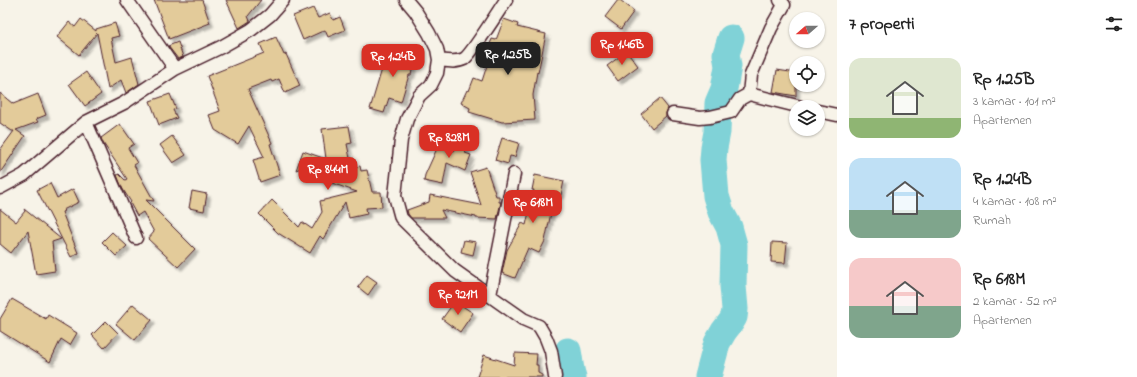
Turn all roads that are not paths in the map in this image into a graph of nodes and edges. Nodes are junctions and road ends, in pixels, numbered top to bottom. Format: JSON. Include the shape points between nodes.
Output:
{"nodes":[{"id":1,"x":127,"y":0,"type":"edge"},
{"id":2,"x":282,"y":0,"type":"edge"},
{"id":3,"x":406,"y":0,"type":"edge"},
{"id":4,"x":506,"y":0,"type":"edge"},
{"id":5,"x":780,"y":0,"type":"edge"},
{"id":6,"x":439,"y":60,"type":"junction"},
{"id":7,"x":175,"y":69,"type":"junction"},
{"id":8,"x":750,"y":94,"type":"junction"},
{"id":9,"x":789,"y":104,"type":"edge"},
{"id":10,"x":825,"y":112,"type":"edge"},
{"id":11,"x":673,"y":114,"type":"dead end"},
{"id":12,"x":837,"y":115,"type":"edge"},
{"id":13,"x":86,"y":122,"type":"junction"},
{"id":14,"x":514,"y":174,"type":"dead end"},
{"id":15,"x":0,"y":188,"type":"edge"},
{"id":16,"x":136,"y":238,"type":"dead end"},
{"id":17,"x":490,"y":295,"type":"junction"},
{"id":18,"x":555,"y":377,"type":"edge"}],
"edges":[{"from":1,"to":7,"type":"street"},
{"from":2,"to":7,"type":"street","via":[[270,15],[251,30]]},
{"from":3,"to":6,"type":"street","via":[[429,33]]},
{"from":4,"to":6,"type":"street","via":[[464,59],[452,62]]},
{"from":5,"to":8,"type":"street","via":[[784,5],[751,75]]},
{"from":6,"to":17,"type":"street","via":[[437,73],[431,85],[419,96],[407,119],[401,140],[395,196],[401,218],[455,271]]},
{"from":7,"to":13,"type":"street","via":[[124,103]]},
{"from":8,"to":9,"type":"street"},
{"from":8,"to":11,"type":"street","via":[[740,99],[731,112],[700,118]]},
{"from":10,"to":12,"type":"street"},
{"from":13,"to":15,"type":"street","via":[[24,175]]},
{"from":13,"to":16,"type":"street"},
{"from":14,"to":17,"type":"street"},
{"from":17,"to":18,"type":"street","via":[[523,319],[539,326],[551,351]]}]}
